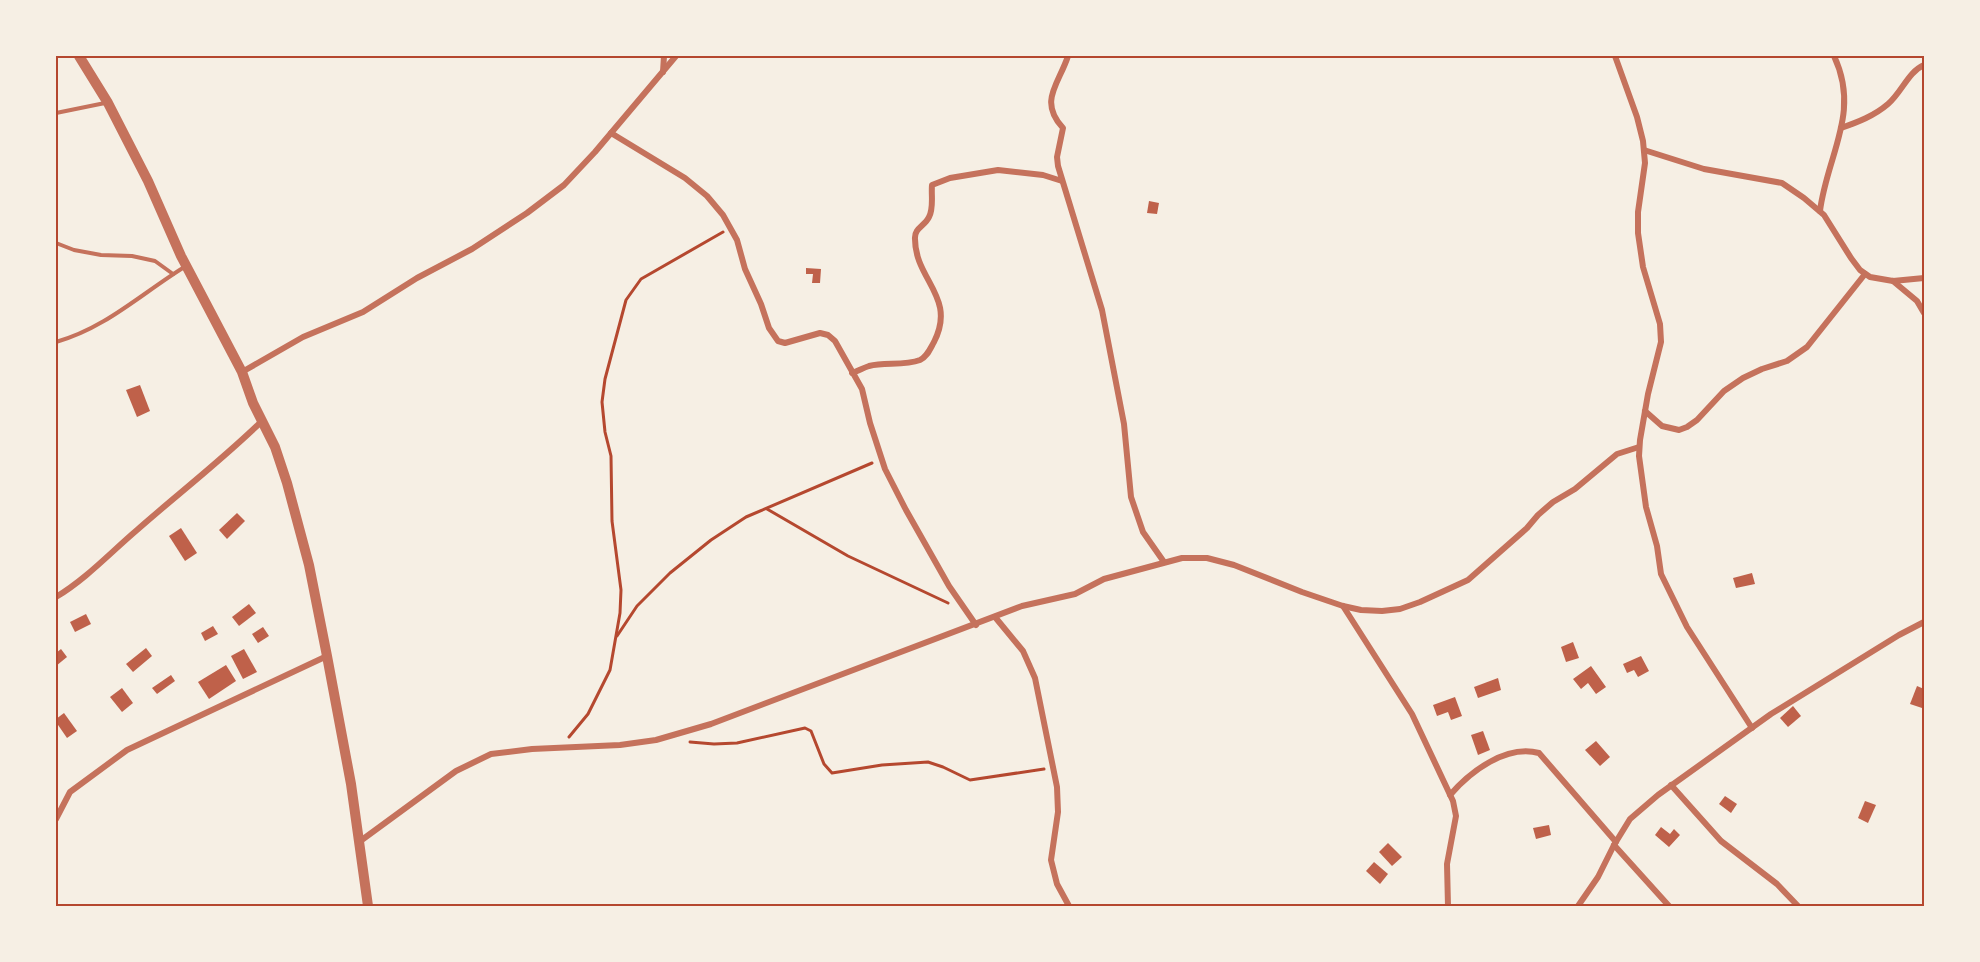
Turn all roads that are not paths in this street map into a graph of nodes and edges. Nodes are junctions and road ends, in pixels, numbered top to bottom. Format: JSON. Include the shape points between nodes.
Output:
{"nodes":[{"id":1,"x":78,"y":56,"type":"edge"},
{"id":2,"x":664,"y":56,"type":"edge"},
{"id":3,"x":676,"y":56,"type":"edge"},
{"id":4,"x":1068,"y":56,"type":"edge"},
{"id":5,"x":1615,"y":56,"type":"edge"},
{"id":6,"x":1834,"y":56,"type":"edge"},
{"id":7,"x":1924,"y":65,"type":"edge"},
{"id":8,"x":663,"y":73,"type":"junction"},
{"id":9,"x":108,"y":103,"type":"junction"},
{"id":10,"x":56,"y":113,"type":"edge"},
{"id":11,"x":1841,"y":128,"type":"junction"},
{"id":12,"x":611,"y":133,"type":"junction"},
{"id":13,"x":1644,"y":150,"type":"junction"},
{"id":14,"x":1062,"y":182,"type":"junction"},
{"id":15,"x":1820,"y":211,"type":"junction"},
{"id":16,"x":56,"y":243,"type":"edge"},
{"id":17,"x":186,"y":266,"type":"junction"},
{"id":18,"x":173,"y":274,"type":"junction"},
{"id":19,"x":1865,"y":274,"type":"junction"},
{"id":20,"x":1924,"y":278,"type":"edge"},
{"id":21,"x":1893,"y":281,"type":"junction"},
{"id":22,"x":1924,"y":314,"type":"edge"},
{"id":23,"x":56,"y":342,"type":"edge"},
{"id":24,"x":242,"y":372,"type":"junction"},
{"id":25,"x":852,"y":373,"type":"junction"},
{"id":26,"x":1645,"y":411,"type":"junction"},
{"id":27,"x":262,"y":421,"type":"junction"},
{"id":28,"x":1639,"y":447,"type":"junction"},
{"id":29,"x":1164,"y":562,"type":"junction"},
{"id":30,"x":56,"y":597,"type":"edge"},
{"id":31,"x":1343,"y":606,"type":"junction"},
{"id":32,"x":995,"y":616,"type":"junction"},
{"id":33,"x":1924,"y":622,"type":"edge"},
{"id":34,"x":976,"y":625,"type":"junction"},
{"id":35,"x":327,"y":656,"type":"junction"},
{"id":36,"x":1752,"y":728,"type":"junction"},
{"id":37,"x":1671,"y":786,"type":"junction"},
{"id":38,"x":1450,"y":795,"type":"junction"},
{"id":39,"x":56,"y":819,"type":"edge"},
{"id":40,"x":359,"y":842,"type":"junction"},
{"id":41,"x":1615,"y":844,"type":"junction"},
{"id":42,"x":367,"y":906,"type":"edge"},
{"id":43,"x":1069,"y":906,"type":"edge"},
{"id":44,"x":1448,"y":906,"type":"edge"},
{"id":45,"x":1578,"y":906,"type":"edge"},
{"id":46,"x":1670,"y":906,"type":"edge"},
{"id":47,"x":1797,"y":906,"type":"edge"}],
"edges":[{"from":1,"to":9,"type":"street"},
{"from":2,"to":8,"type":"street"},
{"from":3,"to":8,"type":"street"},
{"from":4,"to":14,"type":"street","via":[[1050,101],[1050,110],[1063,128],[1057,157]]},
{"from":5,"to":13,"type":"street","via":[[1637,117]]},
{"from":6,"to":11,"type":"street","via":[[1845,88]]},
{"from":7,"to":11,"type":"street","via":[[1890,103],[1870,117]]},
{"from":8,"to":12,"type":"street"},
{"from":9,"to":10,"type":"lane"},
{"from":9,"to":17,"type":"street"},
{"from":11,"to":15,"type":"street"},
{"from":12,"to":24,"type":"street","via":[[564,185],[472,249],[363,312],[303,337]]},
{"from":12,"to":25,"type":"street","via":[[685,178],[723,215],[778,341],[828,335]]},
{"from":13,"to":15,"type":"street","via":[[1704,169],[1782,183]]},
{"from":13,"to":26,"type":"street","via":[[1638,233],[1661,342]]},
{"from":14,"to":25,"type":"street","via":[[1043,175],[998,171],[950,178],[932,185],[931,214],[914,237],[916,252],[939,304],[941,328],[927,355],[919,360],[870,366]]},
{"from":14,"to":29,"type":"street","via":[[1102,310],[1124,424],[1131,497],[1143,532]]},
{"from":15,"to":19,"type":"street"},
{"from":16,"to":18,"type":"lane","via":[[83,252],[155,261]]},
{"from":17,"to":18,"type":"lane"},
{"from":17,"to":24,"type":"street"},
{"from":18,"to":23,"type":"lane","via":[[100,325]]},
{"from":19,"to":21,"type":"street"},
{"from":19,"to":26,"type":"street","via":[[1808,347],[1787,361],[1743,378],[1687,427],[1662,426]]},
{"from":20,"to":21,"type":"street"},
{"from":21,"to":22,"type":"street","via":[[1917,301]]},
{"from":24,"to":27,"type":"street"},
{"from":25,"to":34,"type":"street","via":[[862,389],[882,459],[906,510]]},
{"from":26,"to":28,"type":"street"},
{"from":27,"to":30,"type":"street","via":[[94,569]]},
{"from":27,"to":35,"type":"street","via":[[287,483]]},
{"from":28,"to":31,"type":"street","via":[[1605,462],[1455,587],[1391,610]]},
{"from":28,"to":36,"type":"street","via":[[1641,482],[1661,574],[1687,627]]},
{"from":29,"to":31,"type":"street","via":[[1207,558]]},
{"from":29,"to":32,"type":"street","via":[[1104,579],[1075,594]]},
{"from":31,"to":38,"type":"street","via":[[1412,714]]},
{"from":32,"to":34,"type":"street"},
{"from":32,"to":43,"type":"street","via":[[1023,651],[1035,678],[1058,812],[1051,860],[1057,884]]},
{"from":33,"to":36,"type":"street"},
{"from":34,"to":40,"type":"street","via":[[711,724],[656,740],[491,754],[456,771]]},
{"from":35,"to":39,"type":"street","via":[[127,750],[70,792]]},
{"from":35,"to":40,"type":"street"},
{"from":36,"to":37,"type":"street"},
{"from":37,"to":41,"type":"street","via":[[1630,819]]},
{"from":37,"to":47,"type":"street","via":[[1721,841],[1777,884]]},
{"from":38,"to":41,"type":"street","via":[[1464,779],[1502,757],[1521,750],[1539,753]]},
{"from":38,"to":44,"type":"street","via":[[1456,816],[1447,864]]},
{"from":40,"to":42,"type":"street"},
{"from":41,"to":45,"type":"street"},
{"from":41,"to":46,"type":"street"}]}
